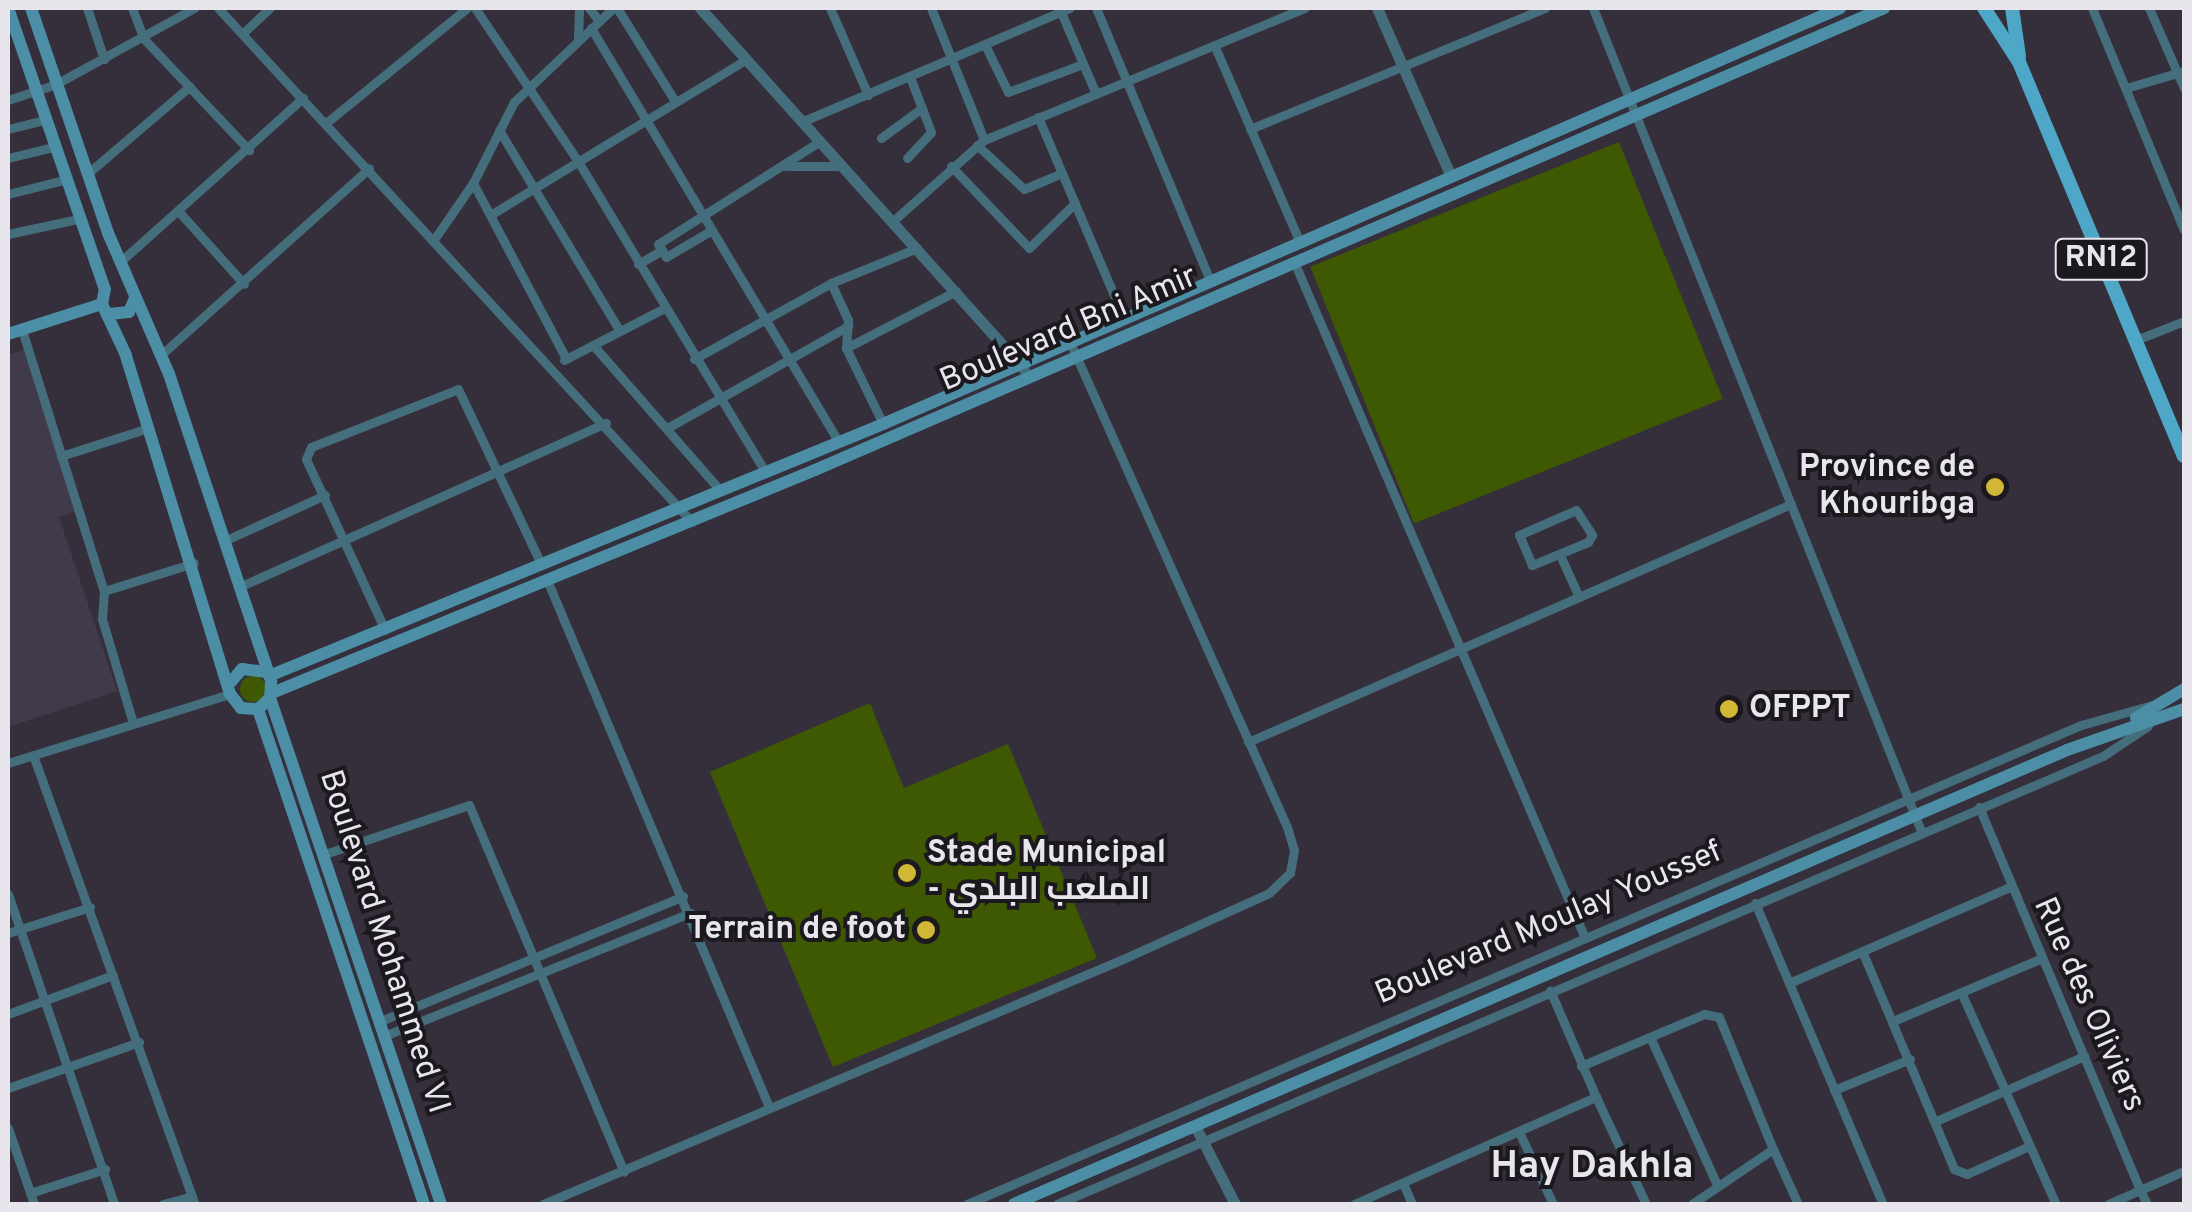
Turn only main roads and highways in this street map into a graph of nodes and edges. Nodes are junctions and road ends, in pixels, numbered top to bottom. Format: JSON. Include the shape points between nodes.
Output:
{"nodes":[{"id":1,"x":8,"y":8,"type":"edge"},
{"id":2,"x":31,"y":8,"type":"edge"},
{"id":3,"x":1840,"y":8,"type":"edge"},
{"id":4,"x":1884,"y":8,"type":"edge"},
{"id":5,"x":1984,"y":8,"type":"edge"},
{"id":6,"x":2012,"y":8,"type":"edge"},
{"id":7,"x":2020,"y":62,"type":"junction"},
{"id":8,"x":106,"y":289,"type":"junction"},
{"id":9,"x":132,"y":292,"type":"junction"},
{"id":10,"x":106,"y":309,"type":"junction"},
{"id":11,"x":8,"y":334,"type":"edge"},
{"id":12,"x":2184,"y":456,"type":"edge"},
{"id":13,"x":267,"y":674,"type":"junction"},
{"id":14,"x":231,"y":688,"type":"junction"},
{"id":15,"x":2184,"y":689,"type":"edge"},
{"id":16,"x":271,"y":696,"type":"junction"},
{"id":17,"x":258,"y":709,"type":"junction"},
{"id":18,"x":2184,"y":709,"type":"edge"},
{"id":19,"x":2159,"y":710,"type":"junction"},
{"id":20,"x":424,"y":1204,"type":"edge"},
{"id":21,"x":441,"y":1204,"type":"edge"},
{"id":22,"x":1014,"y":1204,"type":"edge"}],
"edges":[{"from":1,"to":8,"type":"main road"},
{"from":2,"to":9,"type":"main road"},
{"from":3,"to":13,"type":"main road","name":"Boulevard Bni Amir","via":[[883,424]]},
{"from":4,"to":16,"type":"main road","name":"Boulevard Bni Amir","via":[[692,522]]},
{"from":5,"to":7,"type":"main road","number":"RN12"},
{"from":6,"to":7,"type":"main road","number":"RN12"},
{"from":7,"to":12,"type":"main road","number":"RN12"},
{"from":8,"to":9,"type":"main road"},
{"from":8,"to":10,"type":"main road"},
{"from":9,"to":10,"type":"main road","via":[[129,312]]},
{"from":9,"to":13,"type":"main road","via":[[162,354]]},
{"from":10,"to":11,"type":"main road"},
{"from":10,"to":14,"type":"main road"},
{"from":13,"to":14,"type":"main road","via":[[242,669]]},
{"from":13,"to":16,"type":"main road"},
{"from":14,"to":17,"type":"main road","via":[[240,708]]},
{"from":15,"to":19,"type":"main road"},
{"from":16,"to":17,"type":"main road"},
{"from":16,"to":21,"type":"main road","name":"Boulevard Mohammed VI"},
{"from":17,"to":20,"type":"main road","name":"Boulevard Mohammed VI"},
{"from":18,"to":19,"type":"main road"},
{"from":19,"to":22,"type":"main road","name":"Boulevard Moulay Youssef","via":[[1198,1132]]}]}
